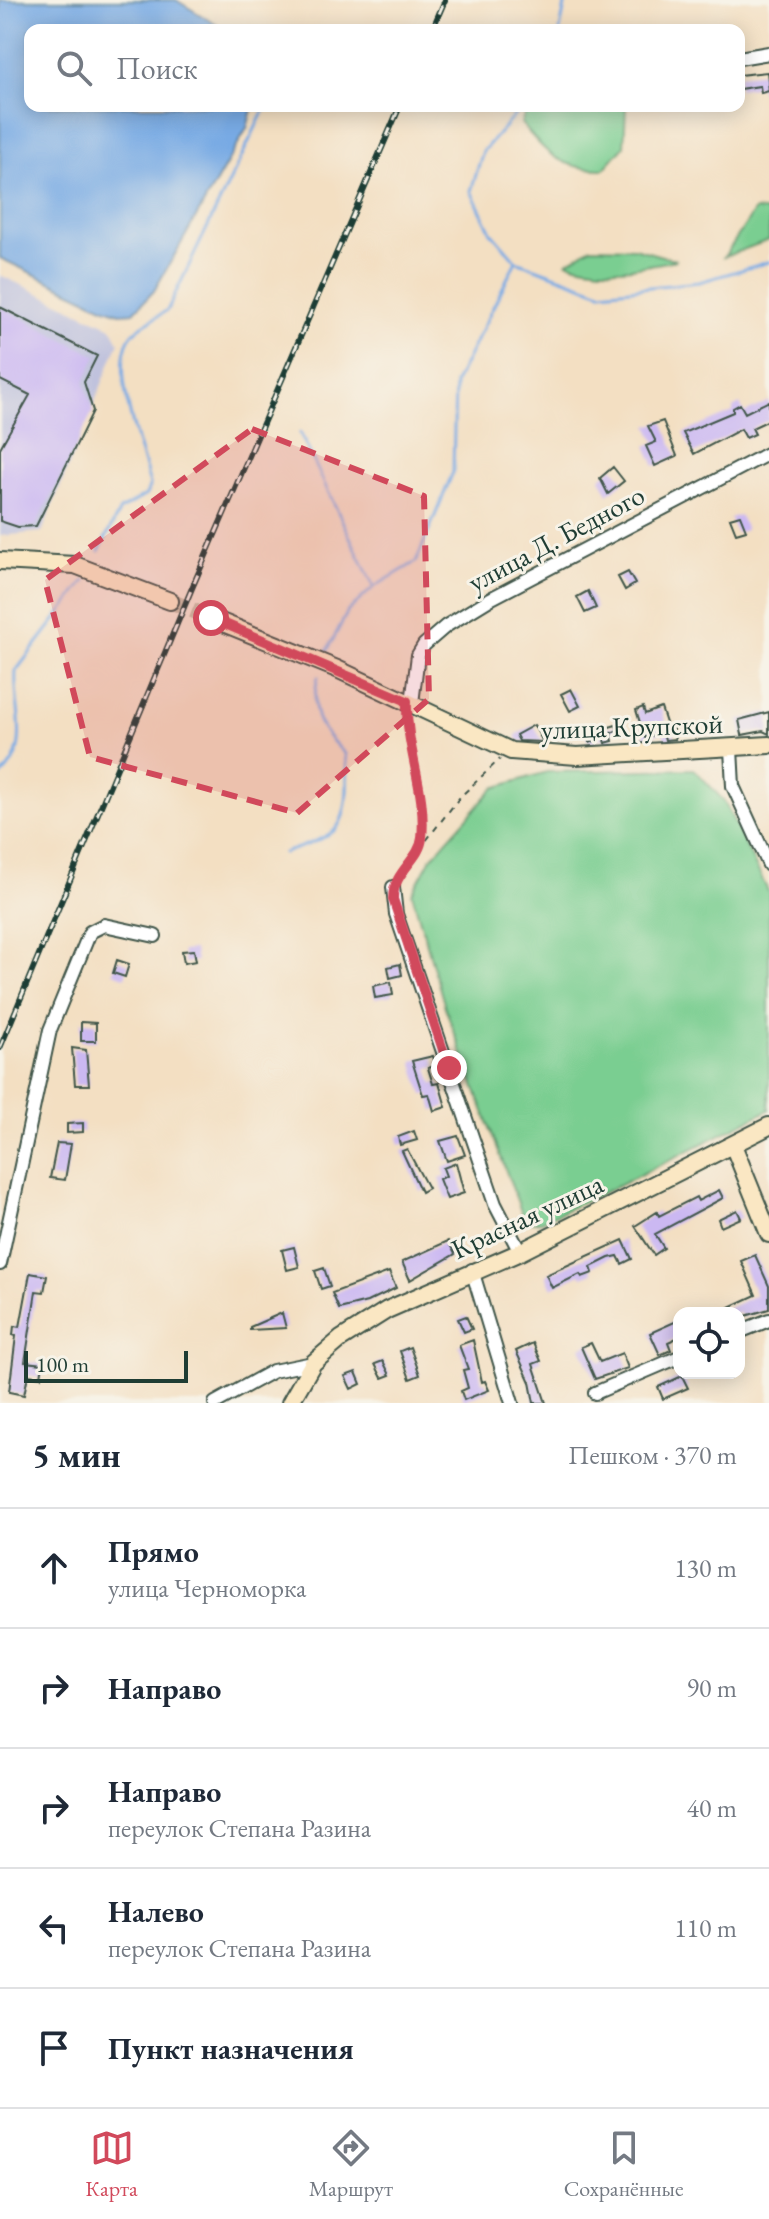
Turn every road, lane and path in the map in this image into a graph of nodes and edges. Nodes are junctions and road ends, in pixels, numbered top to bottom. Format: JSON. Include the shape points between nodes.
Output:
{"nodes":[{"id":1,"x":769,"y":53,"type":"edge"},
{"id":2,"x":745,"y":57,"type":"edge"},
{"id":3,"x":769,"y":453,"type":"edge"},
{"id":4,"x":0,"y":561,"type":"edge"},
{"id":5,"x":170,"y":601,"type":"tunnel mouth"},
{"id":6,"x":211,"y":618,"type":"tunnel mouth"},
{"id":7,"x":409,"y":702,"type":"junction"},
{"id":8,"x":769,"y":745,"type":"edge"},
{"id":9,"x":731,"y":749,"type":"junction"},
{"id":10,"x":511,"y":751,"type":"junction"},
{"id":11,"x":422,"y":843,"type":"junction"},
{"id":12,"x":769,"y":865,"type":"edge"},
{"id":13,"x":393,"y":887,"type":"joint"},
{"id":14,"x":155,"y":936,"type":"dead end"},
{"id":15,"x":769,"y":1126,"type":"edge"},
{"id":16,"x":733,"y":1145,"type":"junction"},
{"id":17,"x":769,"y":1234,"type":"edge"},
{"id":18,"x":520,"y":1252,"type":"junction"},
{"id":19,"x":0,"y":1264,"type":"edge"},
{"id":20,"x":472,"y":1270,"type":"junction"},
{"id":21,"x":769,"y":1320,"type":"edge"},
{"id":22,"x":745,"y":1330,"type":"edge"},
{"id":23,"x":673,"y":1360,"type":"edge"},
{"id":24,"x":313,"y":1363,"type":"junction"},
{"id":25,"x":595,"y":1393,"type":"dead end"},
{"id":26,"x":215,"y":1403,"type":"edge"},
{"id":27,"x":290,"y":1403,"type":"edge"},
{"id":28,"x":512,"y":1403,"type":"edge"}],
"edges":[{"from":1,"to":2,"type":"street"},
{"from":3,"to":7,"type":"street","name":"улица Д. Бедного","via":[[446,626],[418,655]]},
{"from":4,"to":5,"type":"street","via":[[75,565]]},
{"from":6,"to":7,"type":"street","name":"улица Крупской"},
{"from":7,"to":10,"type":"street","name":"улица Крупской"},
{"from":7,"to":11,"type":"path","via":[[407,721],[423,800]]},
{"from":8,"to":9,"type":"street","name":"улица Крупской"},
{"from":9,"to":10,"type":"street","name":"улица Крупской","via":[[577,756]]},
{"from":9,"to":12,"type":"street","via":[[733,786]]},
{"from":10,"to":11,"type":"path","via":[[473,783]]},
{"from":11,"to":13,"type":"path"},
{"from":13,"to":18,"type":"street","via":[[396,914],[495,1204]]},
{"from":14,"to":19,"type":"street","via":[[104,925],[90,932],[50,1030]]},
{"from":15,"to":16,"type":"street","name":"Красная улица"},
{"from":16,"to":17,"type":"street"},
{"from":16,"to":18,"type":"street","name":"Красная улица"},
{"from":18,"to":20,"type":"street","name":"Красная улица"},
{"from":20,"to":24,"type":"street","name":"Красная улица","via":[[387,1310]]},
{"from":20,"to":28,"type":"street"},
{"from":21,"to":22,"type":"street"},
{"from":23,"to":25,"type":"street"},
{"from":24,"to":26,"type":"street","name":"Красная улица","via":[[273,1371]]},
{"from":24,"to":27,"type":"street","name":"Красная улица"}]}
